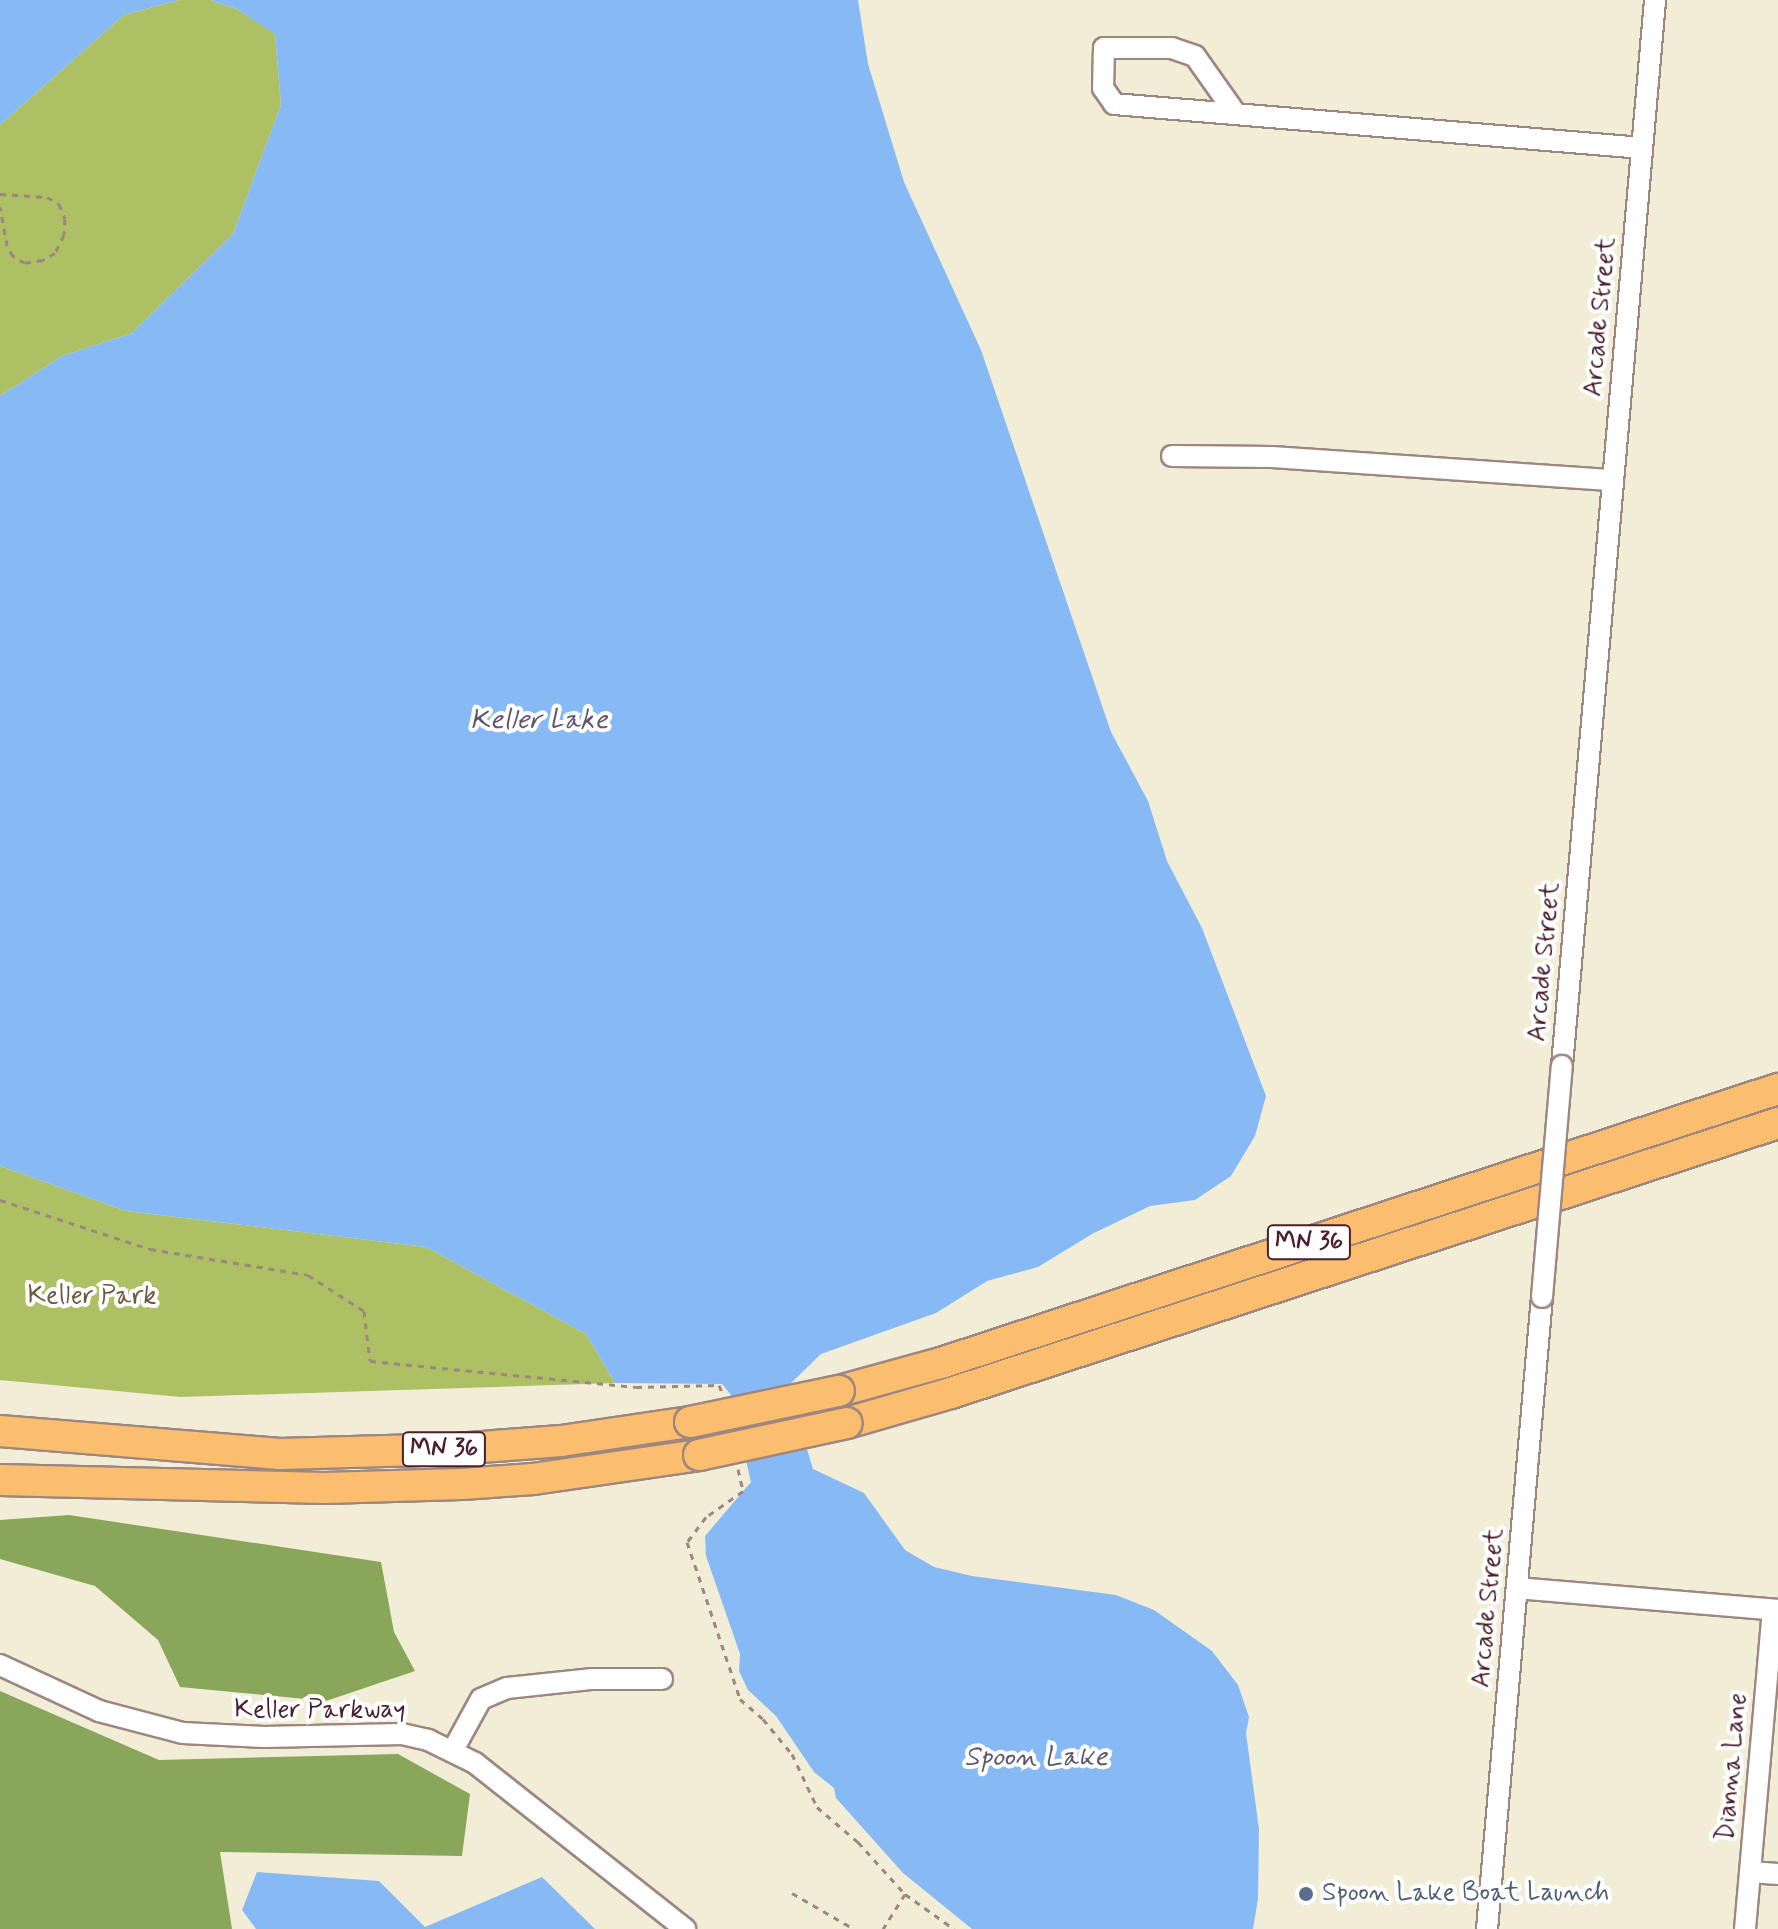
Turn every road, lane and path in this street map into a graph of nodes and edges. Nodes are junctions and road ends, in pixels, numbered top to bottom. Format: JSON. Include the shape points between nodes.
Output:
{"nodes":[{"id":1,"x":1655,"y":0,"type":"edge"},
{"id":2,"x":1236,"y":114,"type":"junction"},
{"id":3,"x":1642,"y":148,"type":"junction"},
{"id":4,"x":0,"y":194,"type":"edge"},
{"id":5,"x":0,"y":207,"type":"edge"},
{"id":6,"x":1172,"y":456,"type":"dead end"},
{"id":7,"x":1613,"y":480,"type":"junction"},
{"id":8,"x":1778,"y":1089,"type":"edge"},
{"id":9,"x":1778,"y":1123,"type":"edge"},
{"id":10,"x":0,"y":1200,"type":"edge"},
{"id":11,"x":723,"y":1396,"type":"dead end"},
{"id":12,"x":0,"y":1415,"type":"edge"},
{"id":13,"x":0,"y":1431,"type":"edge"},
{"id":14,"x":197,"y":1450,"type":"junction"},
{"id":15,"x":0,"y":1461,"type":"edge"},
{"id":16,"x":0,"y":1480,"type":"edge"},
{"id":17,"x":325,"y":1488,"type":"junction"},
{"id":18,"x":743,"y":1491,"type":"dead end"},
{"id":19,"x":1517,"y":1588,"type":"junction"},
{"id":20,"x":1775,"y":1610,"type":"edge"},
{"id":21,"x":0,"y":1665,"type":"edge"},
{"id":22,"x":662,"y":1679,"type":"dead end"},
{"id":23,"x":453,"y":1750,"type":"junction"},
{"id":24,"x":1750,"y":1872,"type":"junction"},
{"id":25,"x":1778,"y":1874,"type":"edge"},
{"id":26,"x":792,"y":1893,"type":"dead end"},
{"id":27,"x":905,"y":1894,"type":"junction"},
{"id":28,"x":685,"y":1929,"type":"edge"},
{"id":29,"x":854,"y":1929,"type":"edge"},
{"id":30,"x":883,"y":1929,"type":"edge"},
{"id":31,"x":954,"y":1929,"type":"edge"},
{"id":32,"x":1487,"y":1929,"type":"edge"},
{"id":33,"x":1745,"y":1929,"type":"edge"}],
"edges":[{"from":1,"to":3,"type":"street","name":"Arcade Street"},
{"from":2,"to":2,"type":"street","via":[[1114,104],[1103,88],[1104,48],[1172,48],[1195,56]]},
{"from":2,"to":3,"type":"street"},
{"from":3,"to":7,"type":"street","name":"Arcade Street"},
{"from":4,"to":5,"type":"path","via":[[47,197],[59,204],[64,235],[55,253],[25,263],[13,256]]},
{"from":6,"to":7,"type":"street","via":[[1272,457]]},
{"from":7,"to":19,"type":"street","name":"Arcade Street","bridge":true},
{"from":8,"to":14,"type":"highway","number":"MN 36","bridge":true,"via":[[941,1363],[839,1391],[690,1422],[561,1441],[280,1454]]},
{"from":9,"to":17,"type":"highway","number":"MN 36","bridge":true,"via":[[847,1423],[699,1455],[533,1479]]},
{"from":10,"to":11,"type":"path","via":[[150,1249],[308,1275],[364,1311],[370,1361],[636,1387],[719,1385]]},
{"from":12,"to":14,"type":"highway"},
{"from":13,"to":14,"type":"highway","number":"MN 36"},
{"from":15,"to":17,"type":"highway","number":"MN 36"},
{"from":16,"to":17,"type":"highway"},
{"from":18,"to":27,"type":"path","via":[[706,1517],[687,1542],[740,1699],[792,1754],[817,1807]]},
{"from":19,"to":20,"type":"street"},
{"from":19,"to":32,"type":"street","name":"Arcade Street"},
{"from":20,"to":24,"type":"street","name":"Dianna Lane"},
{"from":21,"to":23,"type":"street","name":"Keller Parkway","via":[[99,1711],[183,1733],[402,1734]]},
{"from":22,"to":23,"type":"street","via":[[591,1679],[507,1688],[481,1699]]},
{"from":23,"to":28,"type":"street","name":"Keller Parkway"},
{"from":24,"to":25,"type":"street"},
{"from":24,"to":33,"type":"street","name":"Dianna Lane"},
{"from":26,"to":29,"type":"path"},
{"from":27,"to":30,"type":"path"},
{"from":27,"to":31,"type":"path"}]}
